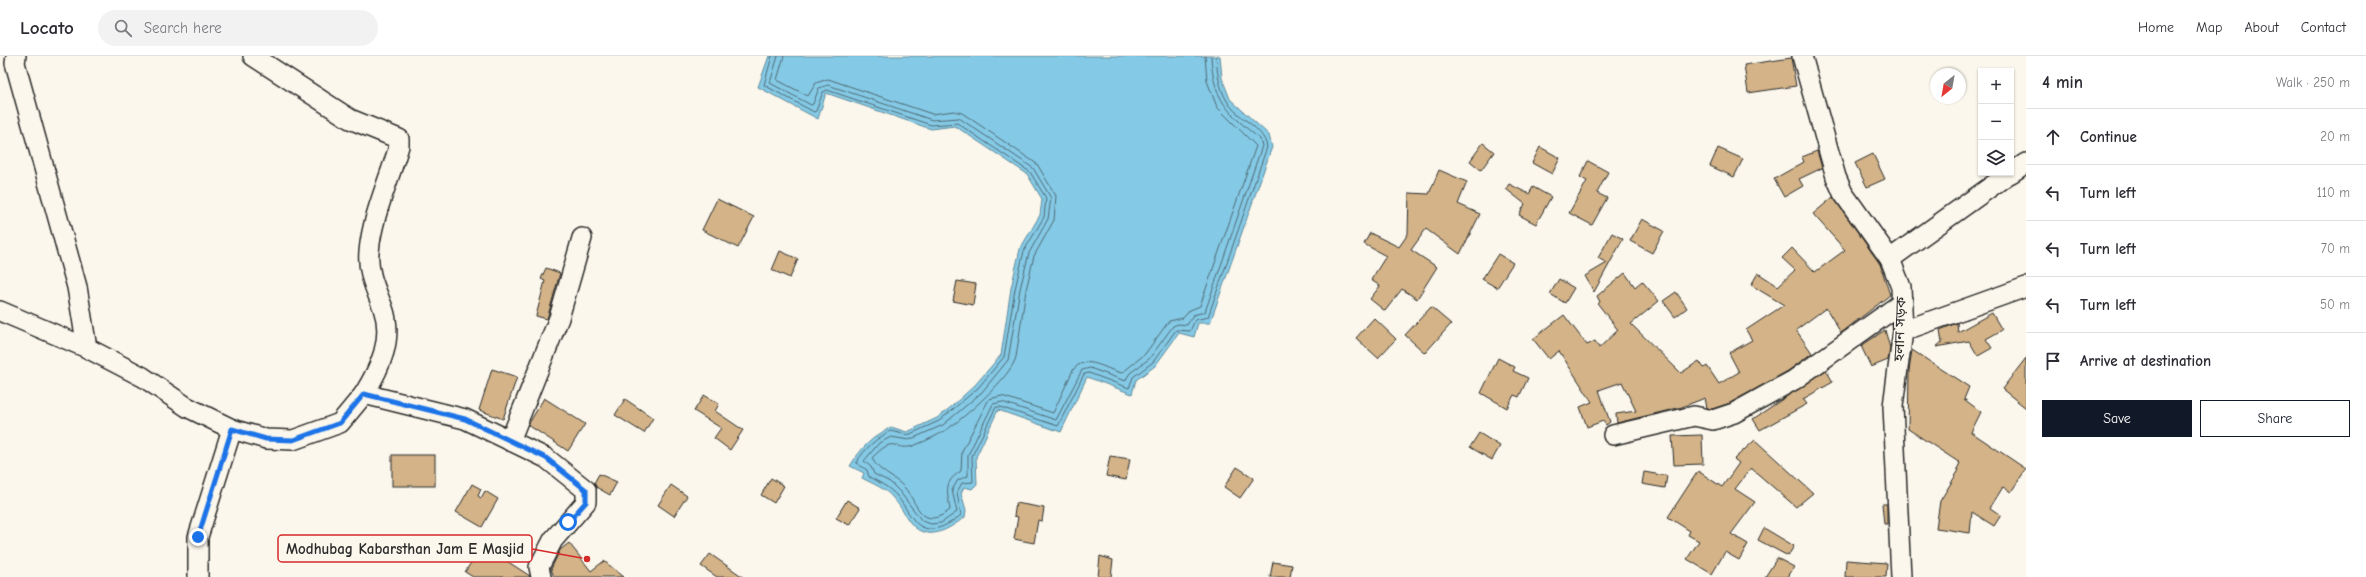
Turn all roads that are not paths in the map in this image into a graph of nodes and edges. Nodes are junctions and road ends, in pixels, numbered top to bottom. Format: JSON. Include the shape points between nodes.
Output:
{"nodes":[{"id":1,"x":16,"y":56,"type":"edge"},
{"id":2,"x":253,"y":56,"type":"edge"},
{"id":3,"x":1802,"y":56,"type":"edge"},
{"id":4,"x":2026,"y":163,"type":"edge"},
{"id":5,"x":2014,"y":171,"type":"edge"},
{"id":6,"x":2007,"y":176,"type":"edge"},
{"id":7,"x":582,"y":238,"type":"dead end"},
{"id":8,"x":1890,"y":259,"type":"junction"},
{"id":9,"x":2026,"y":286,"type":"edge"},
{"id":10,"x":1903,"y":302,"type":"junction"},
{"id":11,"x":0,"y":311,"type":"edge"},
{"id":12,"x":1903,"y":331,"type":"junction"},
{"id":13,"x":87,"y":348,"type":"junction"},
{"id":14,"x":364,"y":394,"type":"junction"},
{"id":15,"x":232,"y":429,"type":"junction"},
{"id":16,"x":1613,"y":435,"type":"dead end"},
{"id":17,"x":510,"y":441,"type":"junction"},
{"id":18,"x":198,"y":577,"type":"edge"},
{"id":19,"x":541,"y":577,"type":"edge"},
{"id":20,"x":1901,"y":577,"type":"edge"}],
"edges":[{"from":1,"to":13,"type":"street","via":[[15,63],[27,114],[76,287]]},
{"from":2,"to":14,"type":"street","via":[[350,119],[399,139],[369,252],[370,272],[384,310],[388,332],[377,372]]},
{"from":3,"to":8,"type":"street","name":"হলান সড়ক","via":[[1836,177],[1843,193]]},
{"from":4,"to":5,"type":"street"},
{"from":6,"to":8,"type":"street"},
{"from":7,"to":17,"type":"street","via":[[559,318]]},
{"from":8,"to":10,"type":"street","name":"হলান সড়ক","via":[[1901,287]]},
{"from":9,"to":12,"type":"street"},
{"from":10,"to":12,"type":"street","name":"হলান সড়ক"},
{"from":10,"to":16,"type":"street","via":[[1794,380],[1734,413],[1713,420],[1694,416]]},
{"from":11,"to":13,"type":"street"},
{"from":12,"to":20,"type":"street","name":"হলান সড়ক","via":[[1893,406]]},
{"from":13,"to":15,"type":"street","via":[[143,377],[187,407]]},
{"from":14,"to":15,"type":"street","via":[[340,423],[293,440],[266,439]]},
{"from":14,"to":17,"type":"street","via":[[465,419]]},
{"from":15,"to":18,"type":"street","via":[[198,537]]},
{"from":17,"to":19,"type":"street","via":[[546,458],[586,490],[586,502],[553,540],[538,567]]}]}
